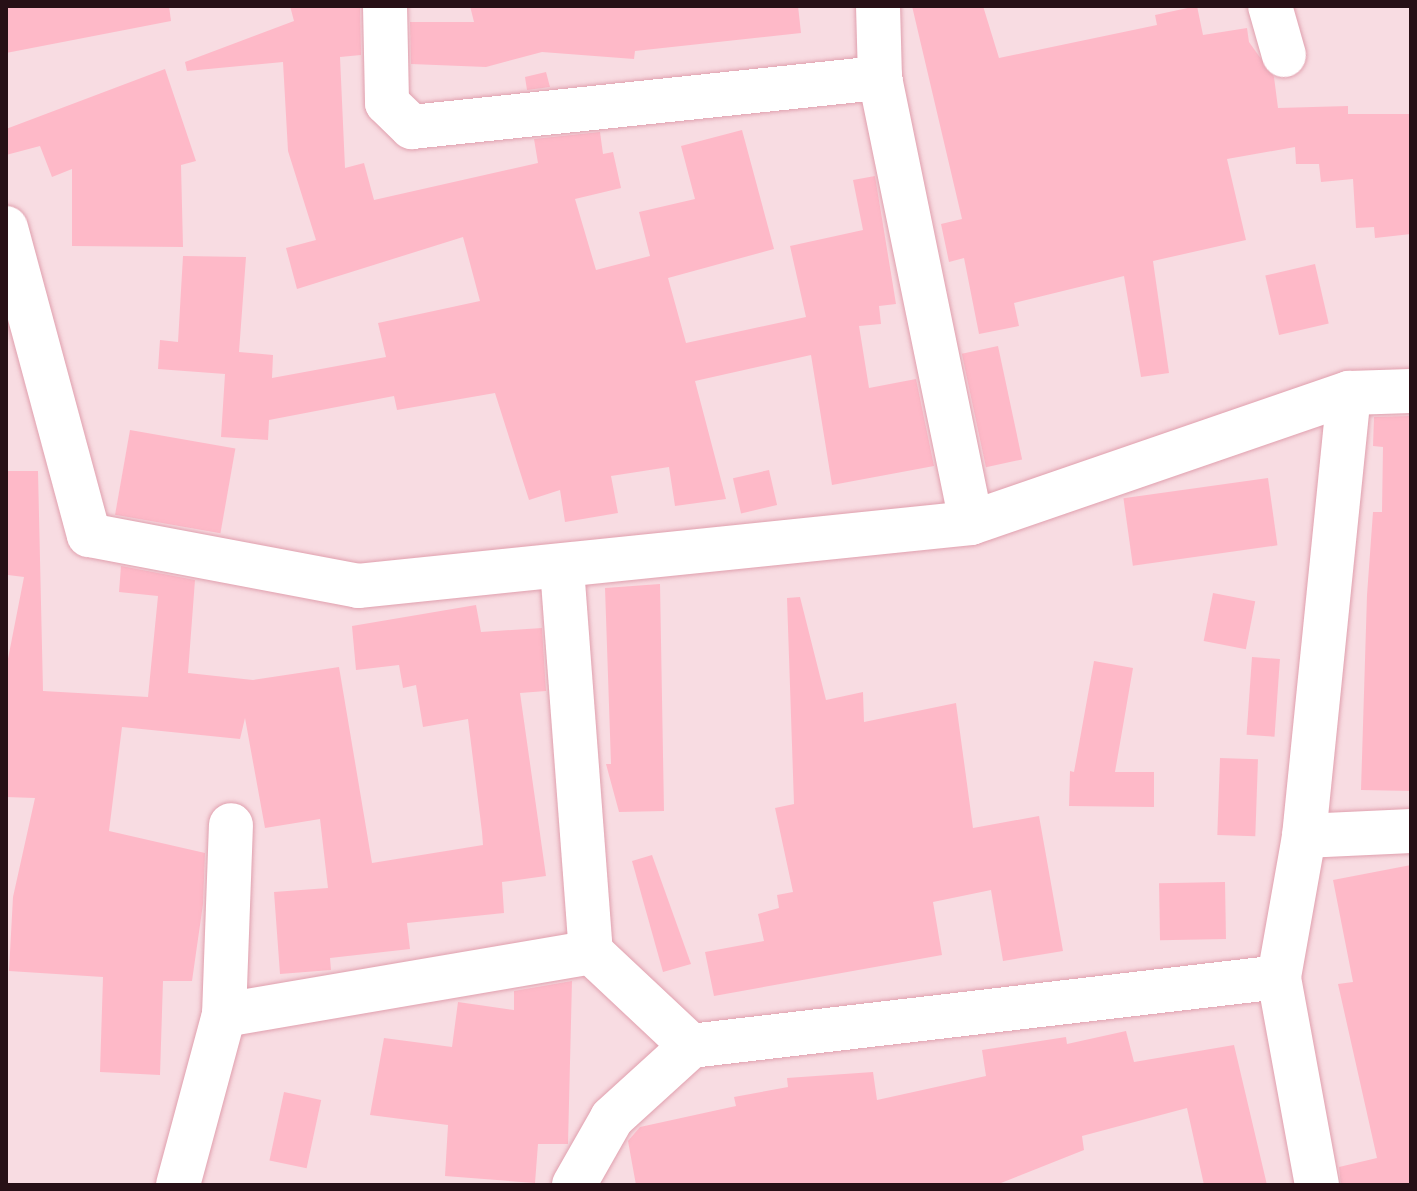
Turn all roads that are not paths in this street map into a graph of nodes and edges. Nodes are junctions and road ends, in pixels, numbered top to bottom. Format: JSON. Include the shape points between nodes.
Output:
{"nodes":[{"id":1,"x":385,"y":6,"type":"edge"},
{"id":2,"x":878,"y":6,"type":"edge"},
{"id":3,"x":1270,"y":6,"type":"edge"},
{"id":4,"x":1284,"y":55,"type":"dead end"},
{"id":5,"x":880,"y":78,"type":"junction"},
{"id":6,"x":6,"y":228,"type":"edge"},
{"id":7,"x":1411,"y":391,"type":"edge"},
{"id":8,"x":1349,"y":393,"type":"junction"},
{"id":9,"x":971,"y":523,"type":"junction"},
{"id":10,"x":562,"y":568,"type":"junction"},
{"id":11,"x":231,"y":825,"type":"dead end"},
{"id":12,"x":1411,"y":831,"type":"edge"},
{"id":13,"x":1304,"y":836,"type":"junction"},
{"id":14,"x":591,"y":952,"type":"junction"},
{"id":15,"x":1279,"y":977,"type":"junction"},
{"id":16,"x":224,"y":1015,"type":"junction"},
{"id":17,"x":691,"y":1046,"type":"junction"},
{"id":18,"x":178,"y":1185,"type":"edge"},
{"id":19,"x":574,"y":1185,"type":"edge"},
{"id":20,"x":1317,"y":1185,"type":"edge"}],
"edges":[{"from":1,"to":5,"type":"street","via":[[387,103],[412,127]]},
{"from":2,"to":5,"type":"street"},
{"from":3,"to":4,"type":"street"},
{"from":5,"to":9,"type":"street"},
{"from":6,"to":10,"type":"street","via":[[89,535],[358,586]]},
{"from":7,"to":8,"type":"street"},
{"from":8,"to":9,"type":"street"},
{"from":8,"to":13,"type":"street"},
{"from":9,"to":10,"type":"street"},
{"from":10,"to":14,"type":"street"},
{"from":11,"to":16,"type":"street"},
{"from":12,"to":13,"type":"street"},
{"from":13,"to":15,"type":"street"},
{"from":14,"to":16,"type":"street"},
{"from":14,"to":17,"type":"street"},
{"from":15,"to":17,"type":"street"},
{"from":15,"to":20,"type":"street"},
{"from":16,"to":18,"type":"street"},
{"from":17,"to":19,"type":"street","via":[[612,1118]]}]}
